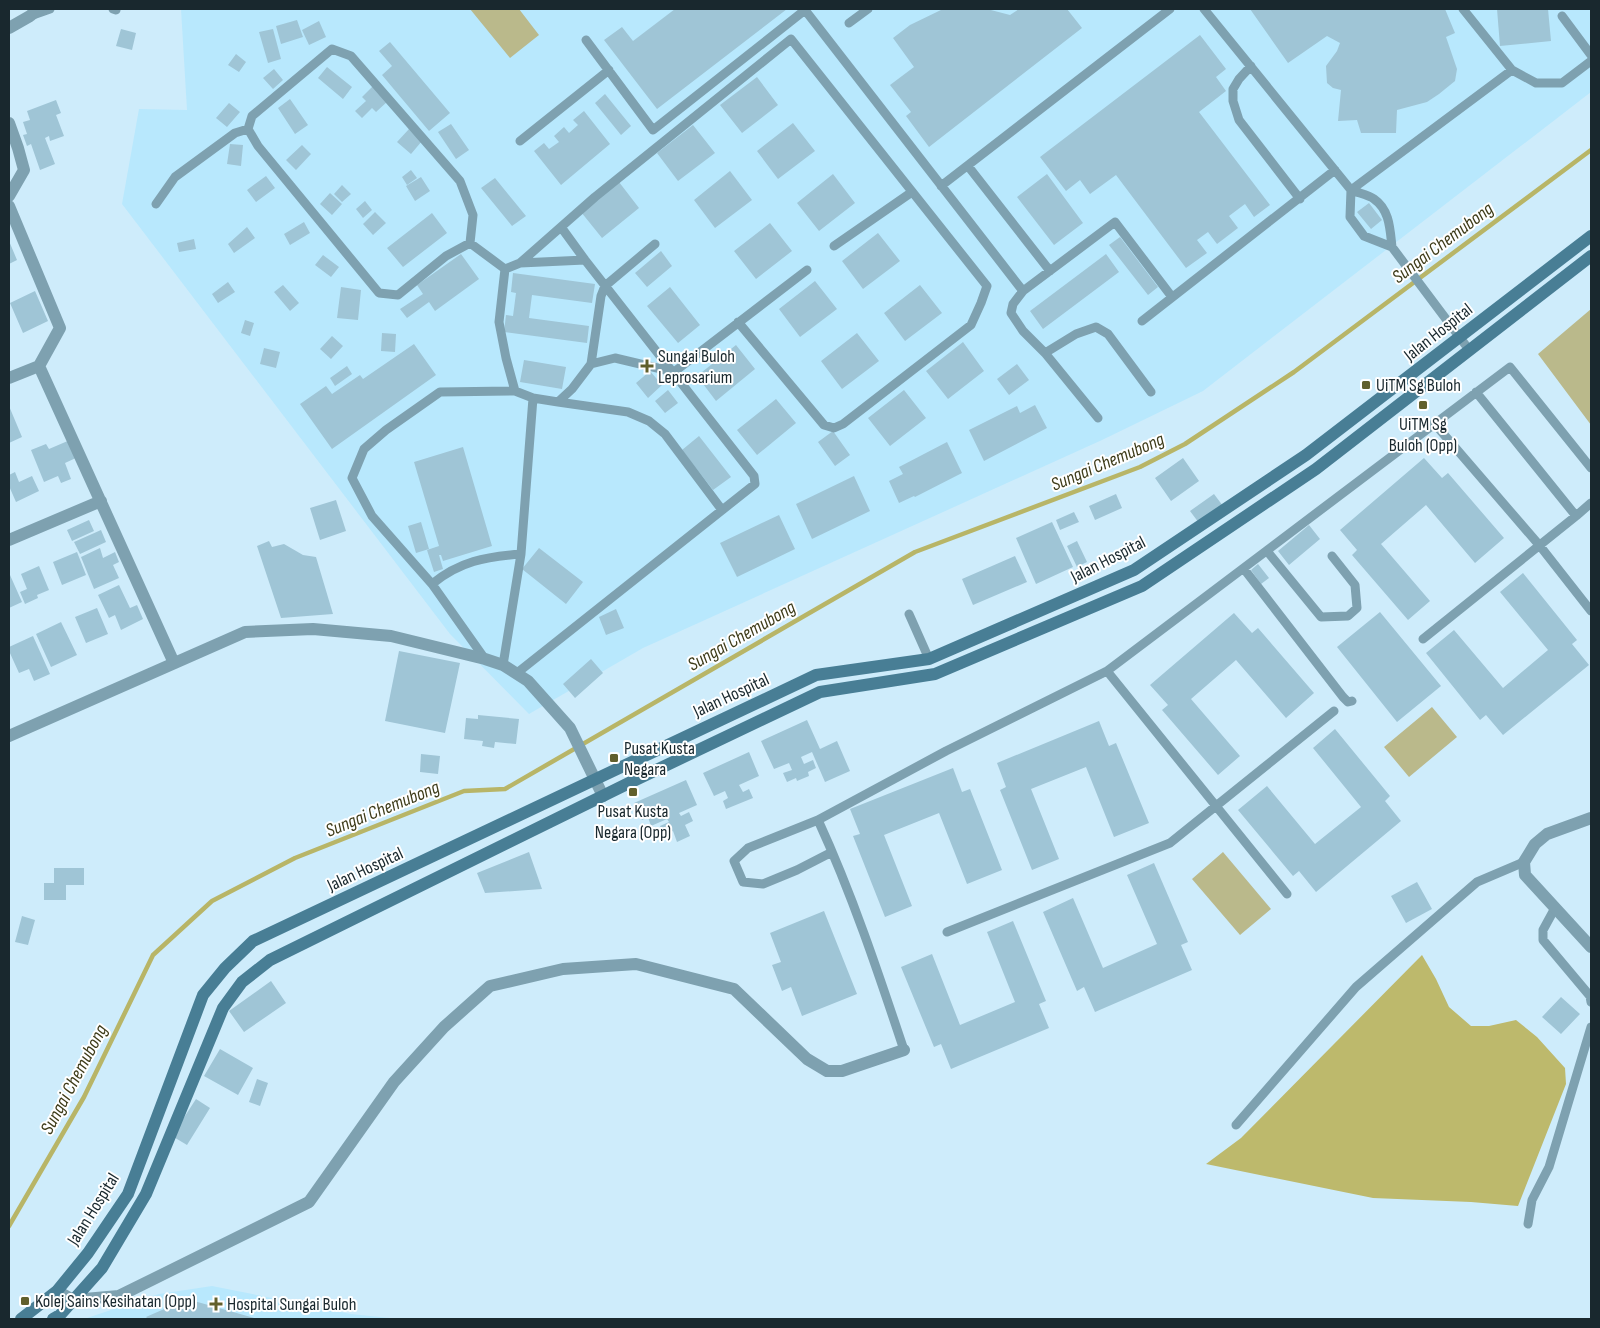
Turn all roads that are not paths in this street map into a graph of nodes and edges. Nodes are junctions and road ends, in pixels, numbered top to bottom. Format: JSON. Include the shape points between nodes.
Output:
{"nodes":[{"id":1,"x":50,"y":9,"type":"edge"},
{"id":2,"x":868,"y":9,"type":"edge"},
{"id":3,"x":1170,"y":9,"type":"edge"},
{"id":4,"x":1204,"y":9,"type":"edge"},
{"id":5,"x":1463,"y":9,"type":"edge"},
{"id":6,"x":34,"y":12,"type":"edge"},
{"id":7,"x":1562,"y":16,"type":"dead end"},
{"id":8,"x":849,"y":24,"type":"dead end"},
{"id":9,"x":9,"y":28,"type":"edge"},
{"id":10,"x":586,"y":40,"type":"dead end"},
{"id":11,"x":1591,"y":55,"type":"edge"},
{"id":12,"x":1591,"y":61,"type":"edge"},
{"id":13,"x":1251,"y":66,"type":"junction"},
{"id":14,"x":609,"y":70,"type":"junction"},
{"id":15,"x":1512,"y":70,"type":"junction"},
{"id":16,"x":9,"y":123,"type":"edge"},
{"id":17,"x":248,"y":129,"type":"junction"},
{"id":18,"x":520,"y":141,"type":"dead end"},
{"id":19,"x":968,"y":166,"type":"junction"},
{"id":20,"x":1335,"y":170,"type":"junction"},
{"id":21,"x":941,"y":186,"type":"junction"},
{"id":22,"x":1351,"y":190,"type":"junction"},
{"id":23,"x":912,"y":192,"type":"junction"},
{"id":24,"x":9,"y":196,"type":"edge"},
{"id":25,"x":1300,"y":199,"type":"junction"},
{"id":26,"x":156,"y":204,"type":"dead end"},
{"id":27,"x":9,"y":206,"type":"edge"},
{"id":28,"x":561,"y":227,"type":"junction"},
{"id":29,"x":1591,"y":236,"type":"edge"},
{"id":30,"x":470,"y":243,"type":"junction"},
{"id":31,"x":655,"y":244,"type":"dead end"},
{"id":32,"x":834,"y":246,"type":"dead end"},
{"id":33,"x":1392,"y":247,"type":"junction"},
{"id":34,"x":1591,"y":256,"type":"edge"},
{"id":35,"x":584,"y":260,"type":"junction"},
{"id":36,"x":520,"y":263,"type":"junction"},
{"id":37,"x":505,"y":269,"type":"junction"},
{"id":38,"x":807,"y":270,"type":"dead end"},
{"id":39,"x":1050,"y":271,"type":"junction"},
{"id":40,"x":605,"y":286,"type":"junction"},
{"id":41,"x":1023,"y":291,"type":"junction"},
{"id":42,"x":1172,"y":297,"type":"junction"},
{"id":43,"x":1142,"y":320,"type":"dead end"},
{"id":44,"x":738,"y":322,"type":"junction"},
{"id":45,"x":1460,"y":337,"type":"junction"},
{"id":46,"x":1470,"y":351,"type":"junction"},
{"id":47,"x":1045,"y":353,"type":"junction"},
{"id":48,"x":591,"y":364,"type":"junction"},
{"id":49,"x":39,"y":366,"type":"junction"},
{"id":50,"x":674,"y":372,"type":"junction"},
{"id":51,"x":9,"y":378,"type":"edge"},
{"id":52,"x":515,"y":391,"type":"junction"},
{"id":53,"x":1151,"y":392,"type":"dead end"},
{"id":54,"x":1476,"y":392,"type":"junction"},
{"id":55,"x":533,"y":398,"type":"junction"},
{"id":56,"x":558,"y":402,"type":"junction"},
{"id":57,"x":1098,"y":418,"type":"dead end"},
{"id":58,"x":1434,"y":423,"type":"junction"},
{"id":59,"x":1591,"y":468,"type":"edge"},
{"id":60,"x":101,"y":502,"type":"junction"},
{"id":61,"x":1591,"y":503,"type":"edge"},
{"id":62,"x":722,"y":510,"type":"junction"},
{"id":63,"x":1576,"y":516,"type":"junction"},
{"id":64,"x":9,"y":540,"type":"edge"},
{"id":65,"x":1540,"y":546,"type":"junction"},
{"id":66,"x":1267,"y":551,"type":"junction"},
{"id":67,"x":521,"y":554,"type":"junction"},
{"id":68,"x":1332,"y":556,"type":"dead end"},
{"id":69,"x":1244,"y":569,"type":"junction"},
{"id":70,"x":432,"y":584,"type":"junction"},
{"id":71,"x":1591,"y":611,"type":"edge"},
{"id":72,"x":909,"y":614,"type":"dead end"},
{"id":73,"x":1423,"y":639,"type":"dead end"},
{"id":74,"x":485,"y":659,"type":"junction"},
{"id":75,"x":928,"y":659,"type":"junction"},
{"id":76,"x":174,"y":663,"type":"junction"},
{"id":77,"x":503,"y":665,"type":"junction"},
{"id":78,"x":1107,"y":671,"type":"junction"},
{"id":79,"x":517,"y":673,"type":"junction"},
{"id":80,"x":936,"y":674,"type":"junction"},
{"id":81,"x":1352,"y":701,"type":"dead end"},
{"id":82,"x":1334,"y":711,"type":"dead end"},
{"id":83,"x":9,"y":736,"type":"edge"},
{"id":84,"x":594,"y":779,"type":"junction"},
{"id":85,"x":603,"y":796,"type":"junction"},
{"id":86,"x":1216,"y":806,"type":"junction"},
{"id":87,"x":1591,"y":818,"type":"edge"},
{"id":88,"x":818,"y":820,"type":"junction"},
{"id":89,"x":832,"y":852,"type":"junction"},
{"id":90,"x":1524,"y":862,"type":"junction"},
{"id":91,"x":1287,"y":894,"type":"dead end"},
{"id":92,"x":1555,"y":908,"type":"junction"},
{"id":93,"x":947,"y":932,"type":"dead end"},
{"id":94,"x":1591,"y":947,"type":"edge"},
{"id":95,"x":1591,"y":1002,"type":"edge"},
{"id":96,"x":1591,"y":1027,"type":"edge"},
{"id":97,"x":904,"y":1050,"type":"joint"},
{"id":98,"x":1236,"y":1125,"type":"dead end"},
{"id":99,"x":1528,"y":1224,"type":"dead end"},
{"id":100,"x":57,"y":1291,"type":"junction"},
{"id":101,"x":73,"y":1300,"type":"junction"},
{"id":102,"x":22,"y":1319,"type":"edge"},
{"id":103,"x":53,"y":1319,"type":"edge"}],
"edges":[{"from":1,"to":6,"type":"lane"},
{"from":2,"to":8,"type":"lane"},
{"from":3,"to":19,"type":"lane"},
{"from":4,"to":13,"type":"lane"},
{"from":5,"to":15,"type":"lane"},
{"from":6,"to":9,"type":"street"},
{"from":7,"to":11,"type":"lane"},
{"from":10,"to":14,"type":"lane"},
{"from":12,"to":15,"type":"lane","via":[[1562,83],[1536,83]]},
{"from":13,"to":20,"type":"lane"},
{"from":13,"to":25,"type":"lane","via":[[1233,89],[1239,120]]},
{"from":14,"to":18,"type":"lane"},
{"from":14,"to":21,"type":"lane","via":[[653,130],[805,10]]},
{"from":15,"to":22,"type":"lane"},
{"from":16,"to":24,"type":"street","via":[[24,170]]},
{"from":17,"to":26,"type":"lane","via":[[235,133],[175,177]]},
{"from":17,"to":30,"type":"lane","via":[[258,146],[379,293],[398,295],[446,256]]},
{"from":17,"to":30,"type":"lane","via":[[252,116],[332,49],[351,56],[460,181],[473,215]]},
{"from":19,"to":21,"type":"lane"},
{"from":19,"to":39,"type":"lane"},
{"from":20,"to":22,"type":"lane"},
{"from":20,"to":25,"type":"lane"},
{"from":21,"to":41,"type":"lane"},
{"from":22,"to":33,"type":"lane","via":[[1374,199],[1389,218]]},
{"from":22,"to":33,"type":"lane","via":[[1350,217],[1364,236]]},
{"from":23,"to":28,"type":"lane","via":[[790,39]]},
{"from":23,"to":32,"type":"lane"},
{"from":23,"to":44,"type":"lane","via":[[987,286],[971,326],[844,424],[834,428],[824,425]]},
{"from":25,"to":42,"type":"lane"},
{"from":27,"to":49,"type":"street","via":[[60,328]]},
{"from":28,"to":35,"type":"lane"},
{"from":28,"to":36,"type":"lane"},
{"from":29,"to":45,"type":"main road","name":"Jalan Hospital"},
{"from":30,"to":37,"type":"lane"},
{"from":31,"to":40,"type":"lane"},
{"from":33,"to":45,"type":"lane"},
{"from":34,"to":46,"type":"main road","name":"Jalan Hospital"},
{"from":35,"to":36,"type":"lane"},
{"from":35,"to":40,"type":"lane"},
{"from":36,"to":37,"type":"lane"},
{"from":37,"to":52,"type":"lane","via":[[499,322]]},
{"from":38,"to":44,"type":"lane"},
{"from":39,"to":41,"type":"lane"},
{"from":39,"to":42,"type":"lane","via":[[1115,222]]},
{"from":40,"to":48,"type":"lane"},
{"from":40,"to":50,"type":"lane"},
{"from":41,"to":47,"type":"lane","via":[[1013,304],[1011,313]]},
{"from":42,"to":43,"type":"lane"},
{"from":44,"to":50,"type":"lane"},
{"from":45,"to":46,"type":"lane"},
{"from":45,"to":75,"type":"main road","name":"Jalan Hospital","via":[[1306,455],[1134,570]]},
{"from":46,"to":80,"type":"main road","name":"Jalan Hospital","via":[[1316,470],[1142,586]]},
{"from":47,"to":53,"type":"lane","via":[[1076,334],[1096,327],[1108,334]]},
{"from":47,"to":57,"type":"lane"},
{"from":48,"to":50,"type":"lane","via":[[615,358]]},
{"from":48,"to":56,"type":"lane"},
{"from":49,"to":51,"type":"street"},
{"from":49,"to":60,"type":"street"},
{"from":50,"to":62,"type":"lane","via":[[754,476],[755,484]]},
{"from":52,"to":55,"type":"lane"},
{"from":52,"to":70,"type":"lane","via":[[440,392],[364,449],[352,478],[372,516]]},
{"from":54,"to":58,"type":"lane"},
{"from":54,"to":59,"type":"lane","via":[[1510,367]]},
{"from":54,"to":63,"type":"lane"},
{"from":55,"to":56,"type":"lane"},
{"from":55,"to":67,"type":"lane"},
{"from":56,"to":62,"type":"lane","via":[[628,412],[649,421],[665,434]]},
{"from":58,"to":65,"type":"lane"},
{"from":58,"to":66,"type":"lane"},
{"from":60,"to":64,"type":"street"},
{"from":60,"to":76,"type":"street"},
{"from":61,"to":63,"type":"lane"},
{"from":62,"to":79,"type":"lane"},
{"from":63,"to":65,"type":"lane"},
{"from":65,"to":71,"type":"lane"},
{"from":65,"to":73,"type":"lane"},
{"from":66,"to":68,"type":"lane","via":[[1321,617],[1348,616],[1357,608],[1355,585]]},
{"from":66,"to":69,"type":"lane"},
{"from":67,"to":70,"type":"lane","via":[[492,556],[464,563]]},
{"from":67,"to":77,"type":"lane"},
{"from":69,"to":78,"type":"lane"},
{"from":69,"to":81,"type":"lane","via":[[1343,697],[1348,702]]},
{"from":70,"to":74,"type":"lane"},
{"from":72,"to":75,"type":"lane"},
{"from":74,"to":76,"type":"street","via":[[391,636],[313,629],[245,632]]},
{"from":74,"to":77,"type":"street"},
{"from":75,"to":80,"type":"main road"},
{"from":75,"to":84,"type":"main road","name":"Jalan Hospital","via":[[816,675]]},
{"from":76,"to":83,"type":"street"},
{"from":77,"to":79,"type":"street"},
{"from":78,"to":86,"type":"lane"},
{"from":78,"to":88,"type":"lane","via":[[946,751]]},
{"from":79,"to":84,"type":"street","via":[[570,728]]},
{"from":80,"to":85,"type":"main road","name":"Jalan Hospital","via":[[820,692]]},
{"from":82,"to":86,"type":"lane"},
{"from":84,"to":85,"type":"street"},
{"from":84,"to":100,"type":"main road","name":"Jalan Hospital","via":[[253,941],[202,995],[128,1194],[88,1253]]},
{"from":85,"to":101,"type":"main road","name":"Jalan Hospital","via":[[270,960],[242,982],[223,1008],[146,1194],[102,1268]]},
{"from":86,"to":91,"type":"lane"},
{"from":86,"to":93,"type":"lane","via":[[1170,844]]},
{"from":87,"to":90,"type":"street","via":[[1547,834],[1535,844]]},
{"from":88,"to":89,"type":"lane"},
{"from":88,"to":89,"type":"lane","via":[[748,848],[734,861],[743,882],[763,884]]},
{"from":89,"to":97,"type":"lane","via":[[874,960]]},
{"from":90,"to":92,"type":"street","via":[[1525,875]]},
{"from":90,"to":98,"type":"lane","via":[[1477,882],[1356,987]]},
{"from":92,"to":94,"type":"street"},
{"from":92,"to":95,"type":"lane","via":[[1543,930],[1544,940],[1590,996]]},
{"from":96,"to":99,"type":"lane","via":[[1549,1167],[1532,1200]]},
{"from":97,"to":101,"type":"street","via":[[842,1071],[827,1071],[807,1059],[734,989],[636,964],[563,969],[490,986],[444,1027],[394,1082],[309,1202],[120,1296]]},
{"from":100,"to":101,"type":"street"},
{"from":100,"to":102,"type":"main road","name":"Jalan Hospital"},
{"from":101,"to":103,"type":"main road","name":"Jalan Hospital"}]}
